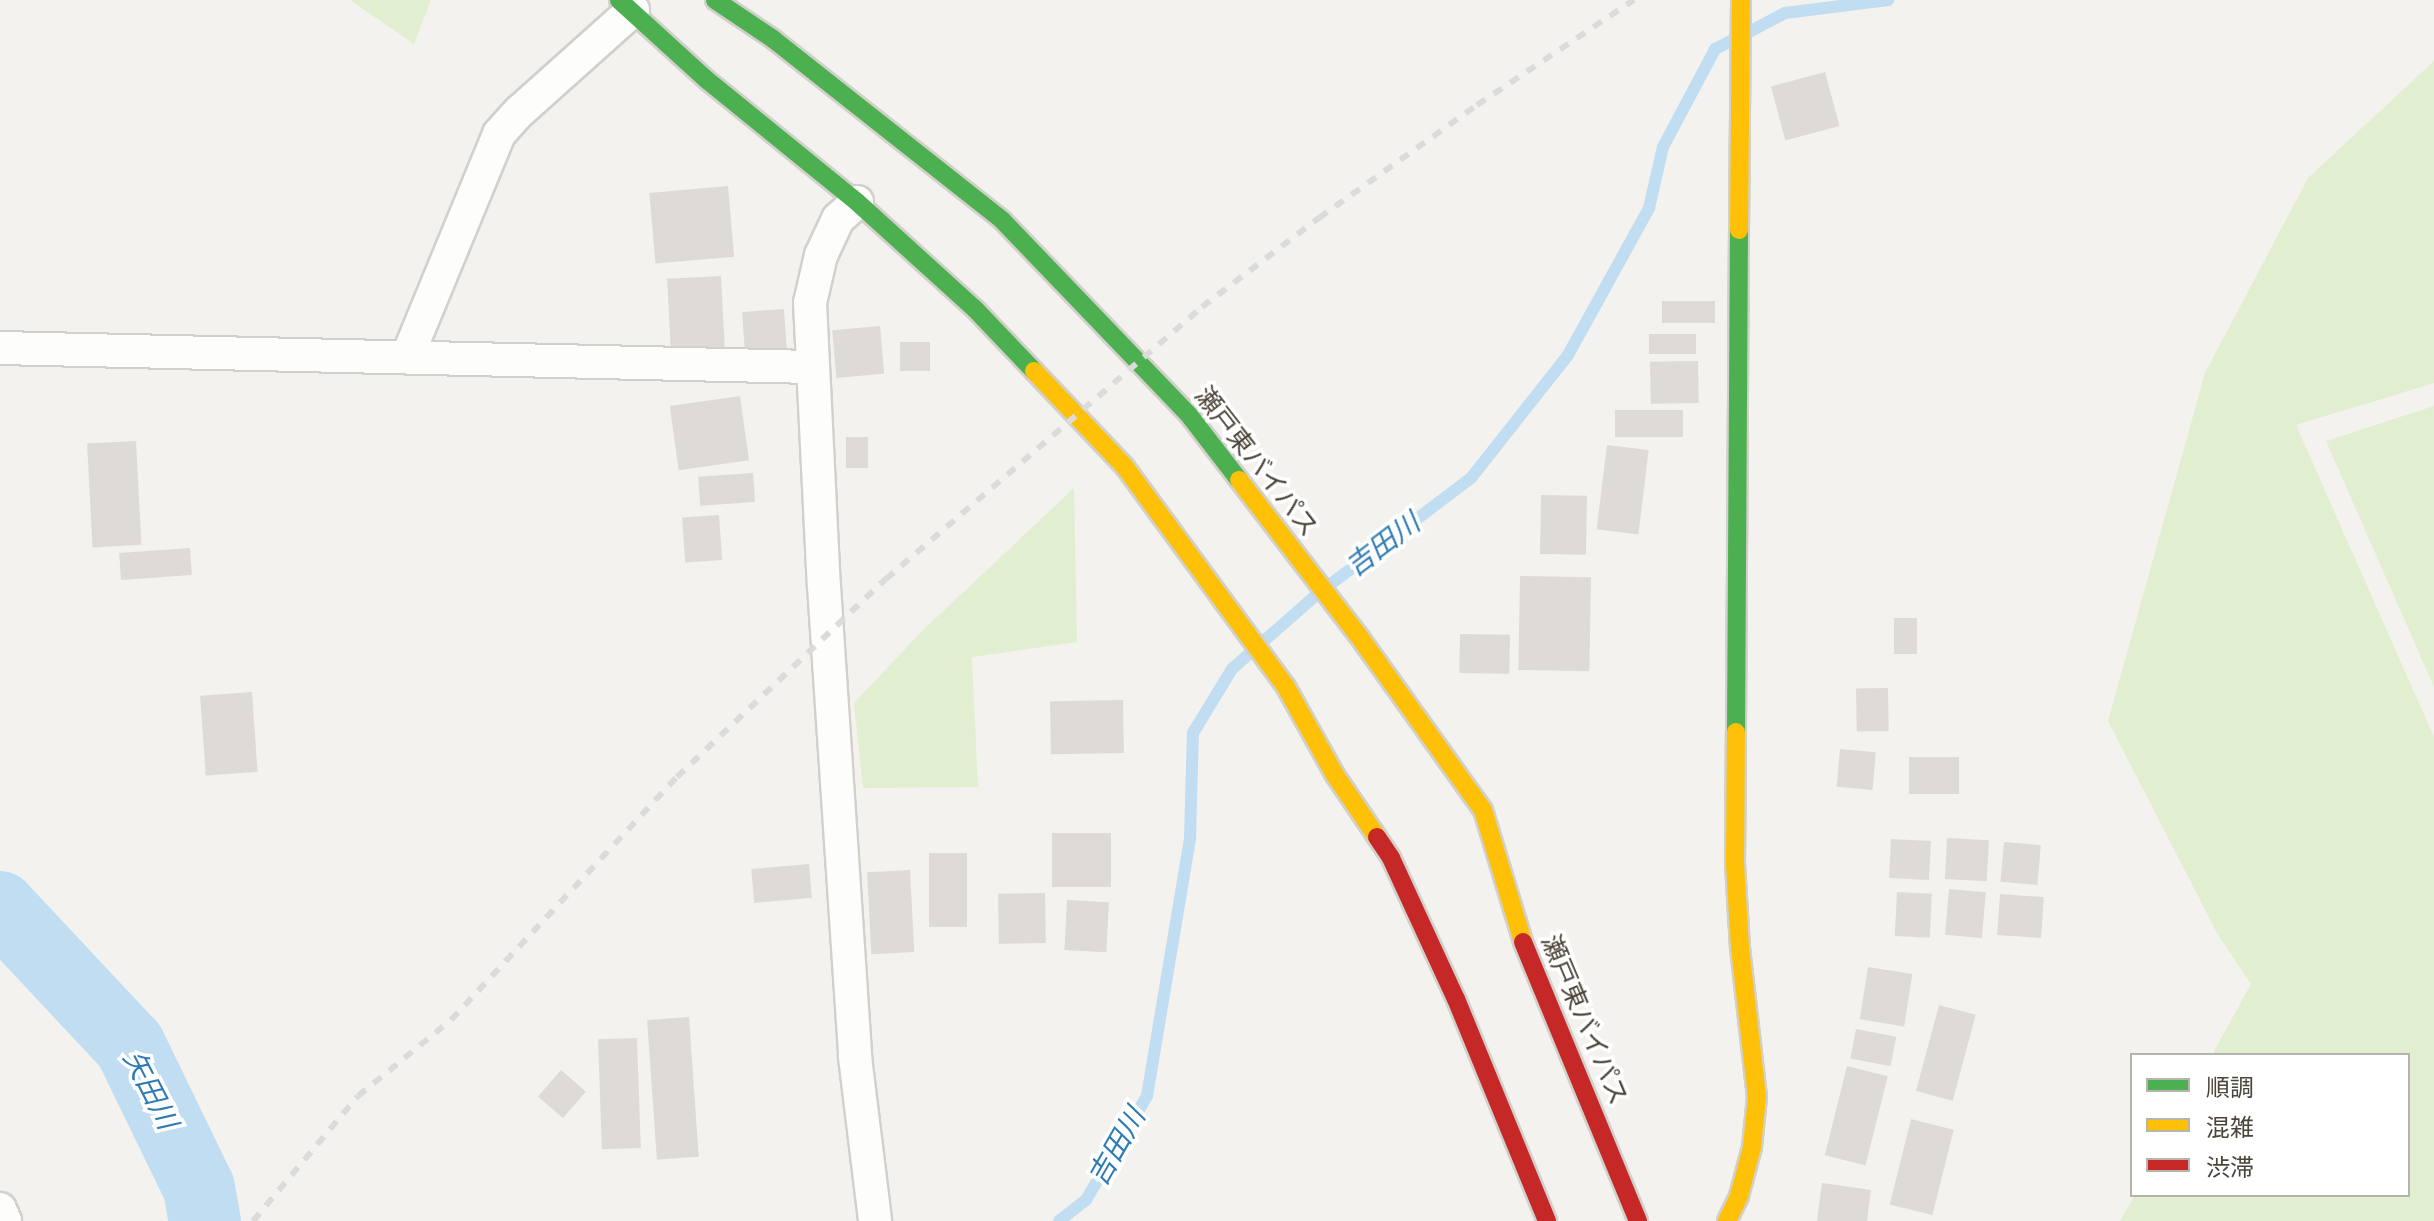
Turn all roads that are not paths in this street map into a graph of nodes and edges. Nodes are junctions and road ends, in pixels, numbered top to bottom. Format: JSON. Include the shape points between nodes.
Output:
{"nodes":[{"id":1,"x":715,"y":0,"type":"edge"},
{"id":2,"x":1741,"y":0,"type":"edge"},
{"id":3,"x":633,"y":3,"type":"edge"},
{"id":4,"x":857,"y":202,"type":"junction"},
{"id":5,"x":0,"y":348,"type":"edge"},
{"id":6,"x":408,"y":355,"type":"junction"},
{"id":7,"x":813,"y":367,"type":"junction"},
{"id":8,"x":0,"y":1209,"type":"edge"},
{"id":9,"x":5,"y":1221,"type":"edge"},
{"id":10,"x":875,"y":1221,"type":"edge"},
{"id":11,"x":1547,"y":1221,"type":"edge"},
{"id":12,"x":1638,"y":1221,"type":"edge"},
{"id":13,"x":1727,"y":1221,"type":"edge"}],
"edges":[{"from":1,"to":12,"type":"main road","name":"瀬戸東バイパス","via":[[773,39],[1002,220],[1189,415],[1358,635],[1483,810],[1514,920]]},
{"from":2,"to":13,"type":"main road","via":[[1735,864],[1757,1097],[1752,1147]]},
{"from":3,"to":4,"type":"main road","via":[[707,80]]},
{"from":3,"to":6,"type":"street","via":[[499,134]]},
{"from":4,"to":7,"type":"street","via":[[838,219],[821,255],[810,303]]},
{"from":4,"to":11,"type":"main road","via":[[975,309],[1125,467],[1286,687],[1335,775],[1391,858],[1456,999]]},
{"from":5,"to":6,"type":"street"},
{"from":6,"to":7,"type":"street"},
{"from":7,"to":10,"type":"street","via":[[855,1057]]},
{"from":8,"to":9,"type":"street"}]}
